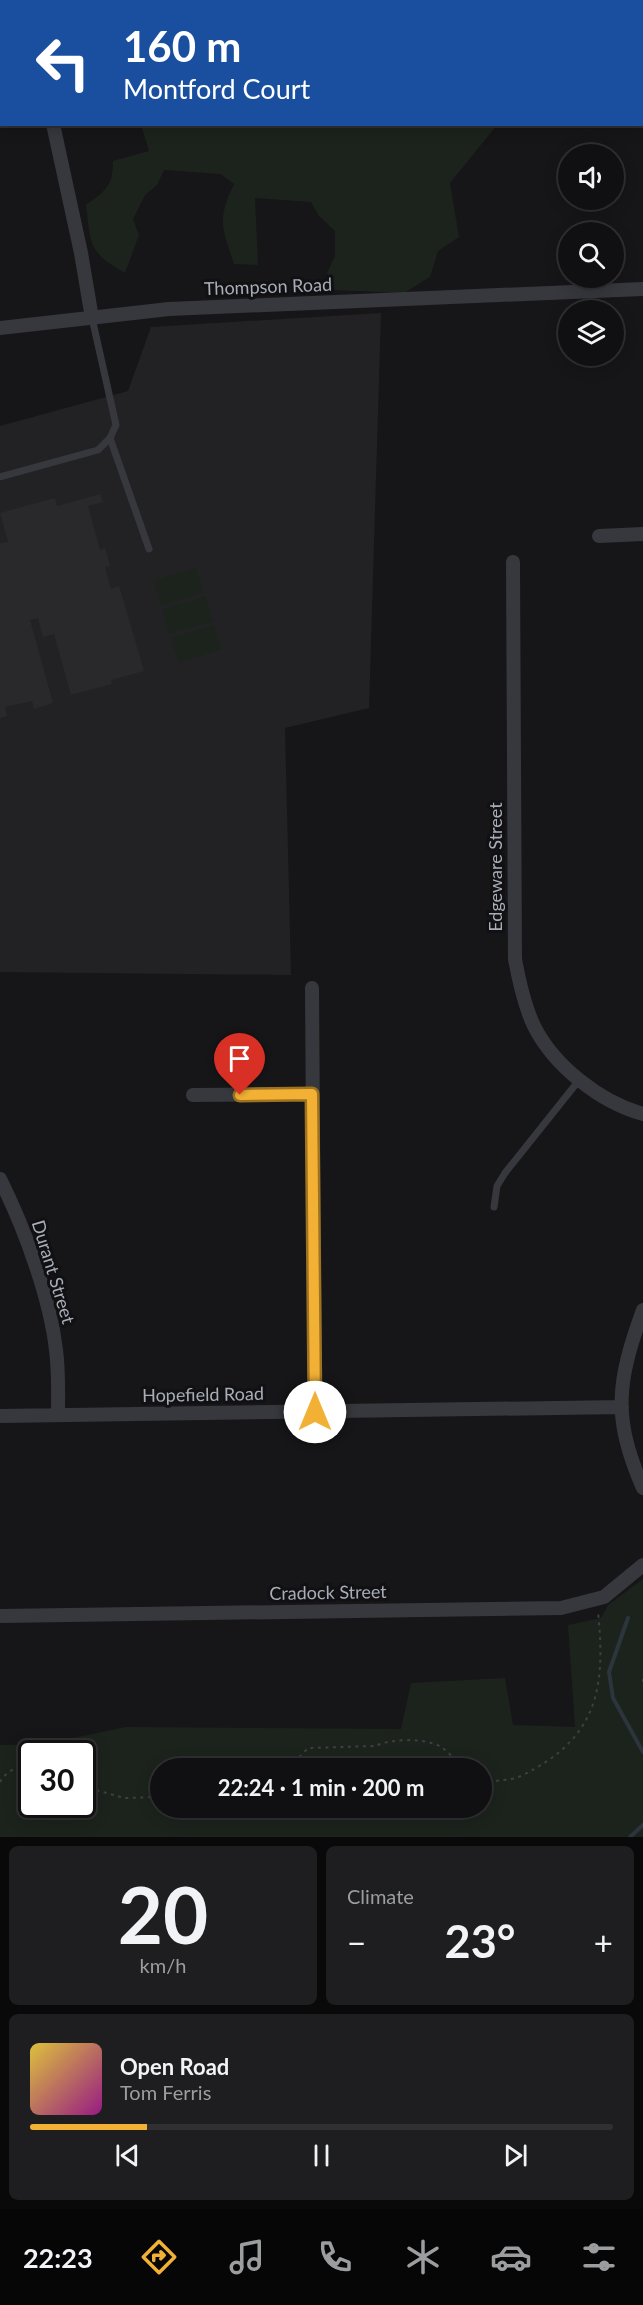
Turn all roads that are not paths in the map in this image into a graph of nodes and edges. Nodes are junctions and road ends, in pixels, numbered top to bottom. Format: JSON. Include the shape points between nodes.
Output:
{"nodes":[{"id":1,"x":53,"y":126,"type":"edge"},
{"id":2,"x":643,"y":289,"type":"edge"},
{"id":3,"x":92,"y":318,"type":"junction"},
{"id":4,"x":0,"y":328,"type":"edge"},
{"id":5,"x":110,"y":438,"type":"junction"},
{"id":6,"x":0,"y":477,"type":"edge"},
{"id":7,"x":643,"y":534,"type":"edge"},
{"id":8,"x":599,"y":536,"type":"dead end"},
{"id":9,"x":149,"y":549,"type":"dead end"},
{"id":10,"x":513,"y":562,"type":"dead end"},
{"id":11,"x":312,"y":988,"type":"dead end"},
{"id":12,"x":580,"y":1079,"type":"junction"},
{"id":13,"x":312,"y":1094,"type":"junction"},
{"id":14,"x":193,"y":1095,"type":"dead end"},
{"id":15,"x":643,"y":1114,"type":"edge"},
{"id":16,"x":0,"y":1179,"type":"edge"},
{"id":17,"x":494,"y":1207,"type":"dead end"},
{"id":18,"x":643,"y":1310,"type":"edge"},
{"id":19,"x":622,"y":1407,"type":"junction"},
{"id":20,"x":315,"y":1412,"type":"junction"},
{"id":21,"x":58,"y":1415,"type":"junction"},
{"id":22,"x":0,"y":1416,"type":"edge"},
{"id":23,"x":643,"y":1488,"type":"edge"},
{"id":24,"x":643,"y":1565,"type":"edge"},
{"id":25,"x":0,"y":1616,"type":"edge"}],
"edges":[{"from":1,"to":3,"type":"street"},
{"from":2,"to":3,"type":"street","name":"Thompson Road","via":[[169,309]]},
{"from":3,"to":4,"type":"street","name":"Thompson Road"},
{"from":3,"to":5,"type":"lane","via":[[116,425]]},
{"from":5,"to":6,"type":"lane","via":[[98,450]]},
{"from":5,"to":9,"type":"lane"},
{"from":7,"to":8,"type":"street"},
{"from":10,"to":12,"type":"street","name":"Edgeware Street","via":[[515,959],[534,1026],[559,1062]]},
{"from":11,"to":13,"type":"street"},
{"from":12,"to":15,"type":"street","name":"Edgeware Street","via":[[599,1094]]},
{"from":12,"to":17,"type":"lane","via":[[505,1173],[497,1186]]},
{"from":13,"to":14,"type":"street"},
{"from":13,"to":20,"type":"street"},
{"from":16,"to":21,"type":"street","name":"Durant Street","via":[[13,1204],[48,1310],[56,1351]]},
{"from":18,"to":19,"type":"street","via":[[622,1377]]},
{"from":19,"to":20,"type":"street","name":"Hopefield Road"},
{"from":19,"to":23,"type":"street","via":[[624,1439]]},
{"from":20,"to":21,"type":"street","name":"Hopefield Road"},
{"from":21,"to":22,"type":"street","name":"Hopefield Road"},
{"from":24,"to":25,"type":"street","name":"Cradock Street","via":[[604,1597],[561,1608]]}]}
